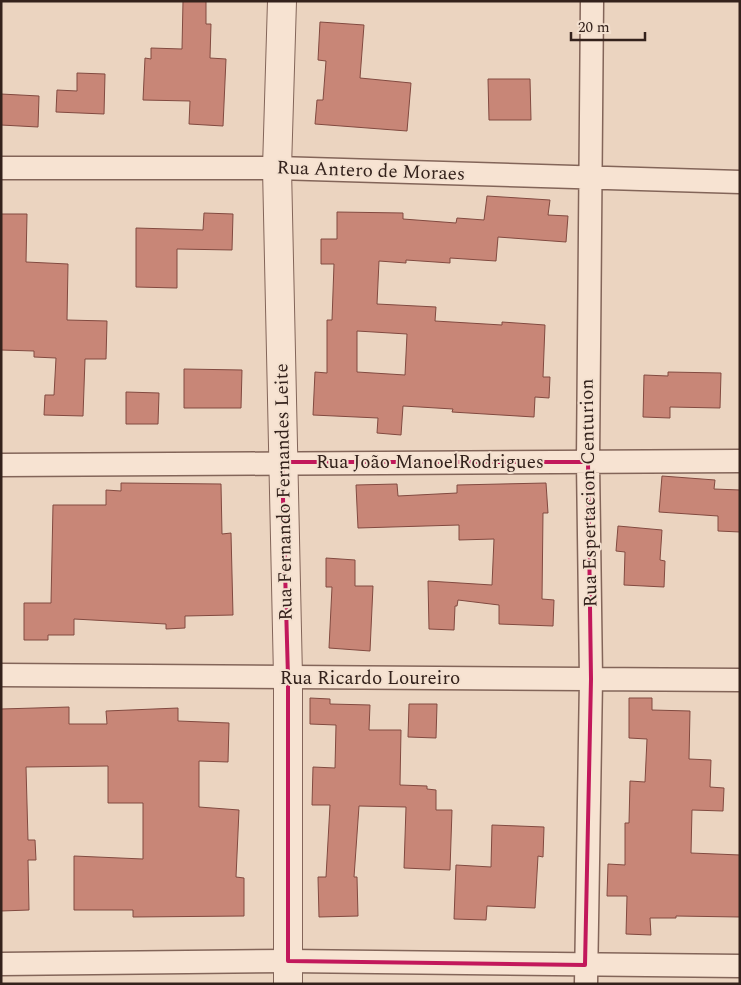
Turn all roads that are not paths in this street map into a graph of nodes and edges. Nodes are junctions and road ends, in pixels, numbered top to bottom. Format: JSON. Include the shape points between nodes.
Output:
{"nodes":[{"id":1,"x":282,"y":1,"type":"edge"},
{"id":2,"x":592,"y":1,"type":"edge"},
{"id":3,"x":1,"y":168,"type":"edge"},
{"id":4,"x":277,"y":168,"type":"junction"},
{"id":5,"x":589,"y":177,"type":"junction"},
{"id":6,"x":740,"y":182,"type":"edge"},
{"id":7,"x":740,"y":461,"type":"edge"},
{"id":8,"x":282,"y":462,"type":"junction"},
{"id":9,"x":588,"y":462,"type":"junction"},
{"id":10,"x":1,"y":465,"type":"edge"},
{"id":11,"x":1,"y":675,"type":"edge"},
{"id":12,"x":288,"y":677,"type":"junction"},
{"id":13,"x":591,"y":679,"type":"junction"},
{"id":14,"x":740,"y":680,"type":"edge"},
{"id":15,"x":1,"y":964,"type":"edge"},
{"id":16,"x":740,"y":966,"type":"edge"},
{"id":17,"x":288,"y":972,"type":"edge"},
{"id":18,"x":586,"y":975,"type":"edge"}],
"edges":[{"from":1,"to":4,"type":"street","name":"Rua Fernando Fernandes Leite"},
{"from":2,"to":5,"type":"street","name":"Rua Espertacion Centurion"},
{"from":3,"to":4,"type":"street","name":"Rua Antero de Moraes"},
{"from":4,"to":5,"type":"street","name":"Rua Antero de Moraes"},
{"from":4,"to":8,"type":"street","name":"Rua Fernando Fernandes Leite"},
{"from":5,"to":6,"type":"street","name":"Rua Antero de Moraes"},
{"from":5,"to":9,"type":"street","name":"Rua Espertacion Centurion"},
{"from":7,"to":9,"type":"street","name":"Rua João ManoelRodrigues"},
{"from":8,"to":9,"type":"street","name":"Rua João ManoelRodrigues"},
{"from":8,"to":10,"type":"street","name":"Rua João ManoelRodrigues"},
{"from":8,"to":12,"type":"street","name":"Rua Fernando Fernandes Leite"},
{"from":9,"to":13,"type":"street","name":"Rua Espertacion Centurion"},
{"from":11,"to":12,"type":"street","name":"Rua Ricardo Loureiro"},
{"from":12,"to":13,"type":"street","name":"Rua Ricardo Loureiro"},
{"from":12,"to":17,"type":"street","name":"Rua Fernando Fernandes Leite"},
{"from":13,"to":14,"type":"street","name":"Rua Ricardo Loureiro"},
{"from":13,"to":18,"type":"street","name":"Rua Espertacion Centurion"},
{"from":15,"to":17,"type":"street"},
{"from":16,"to":18,"type":"street"},
{"from":17,"to":18,"type":"street"}]}
